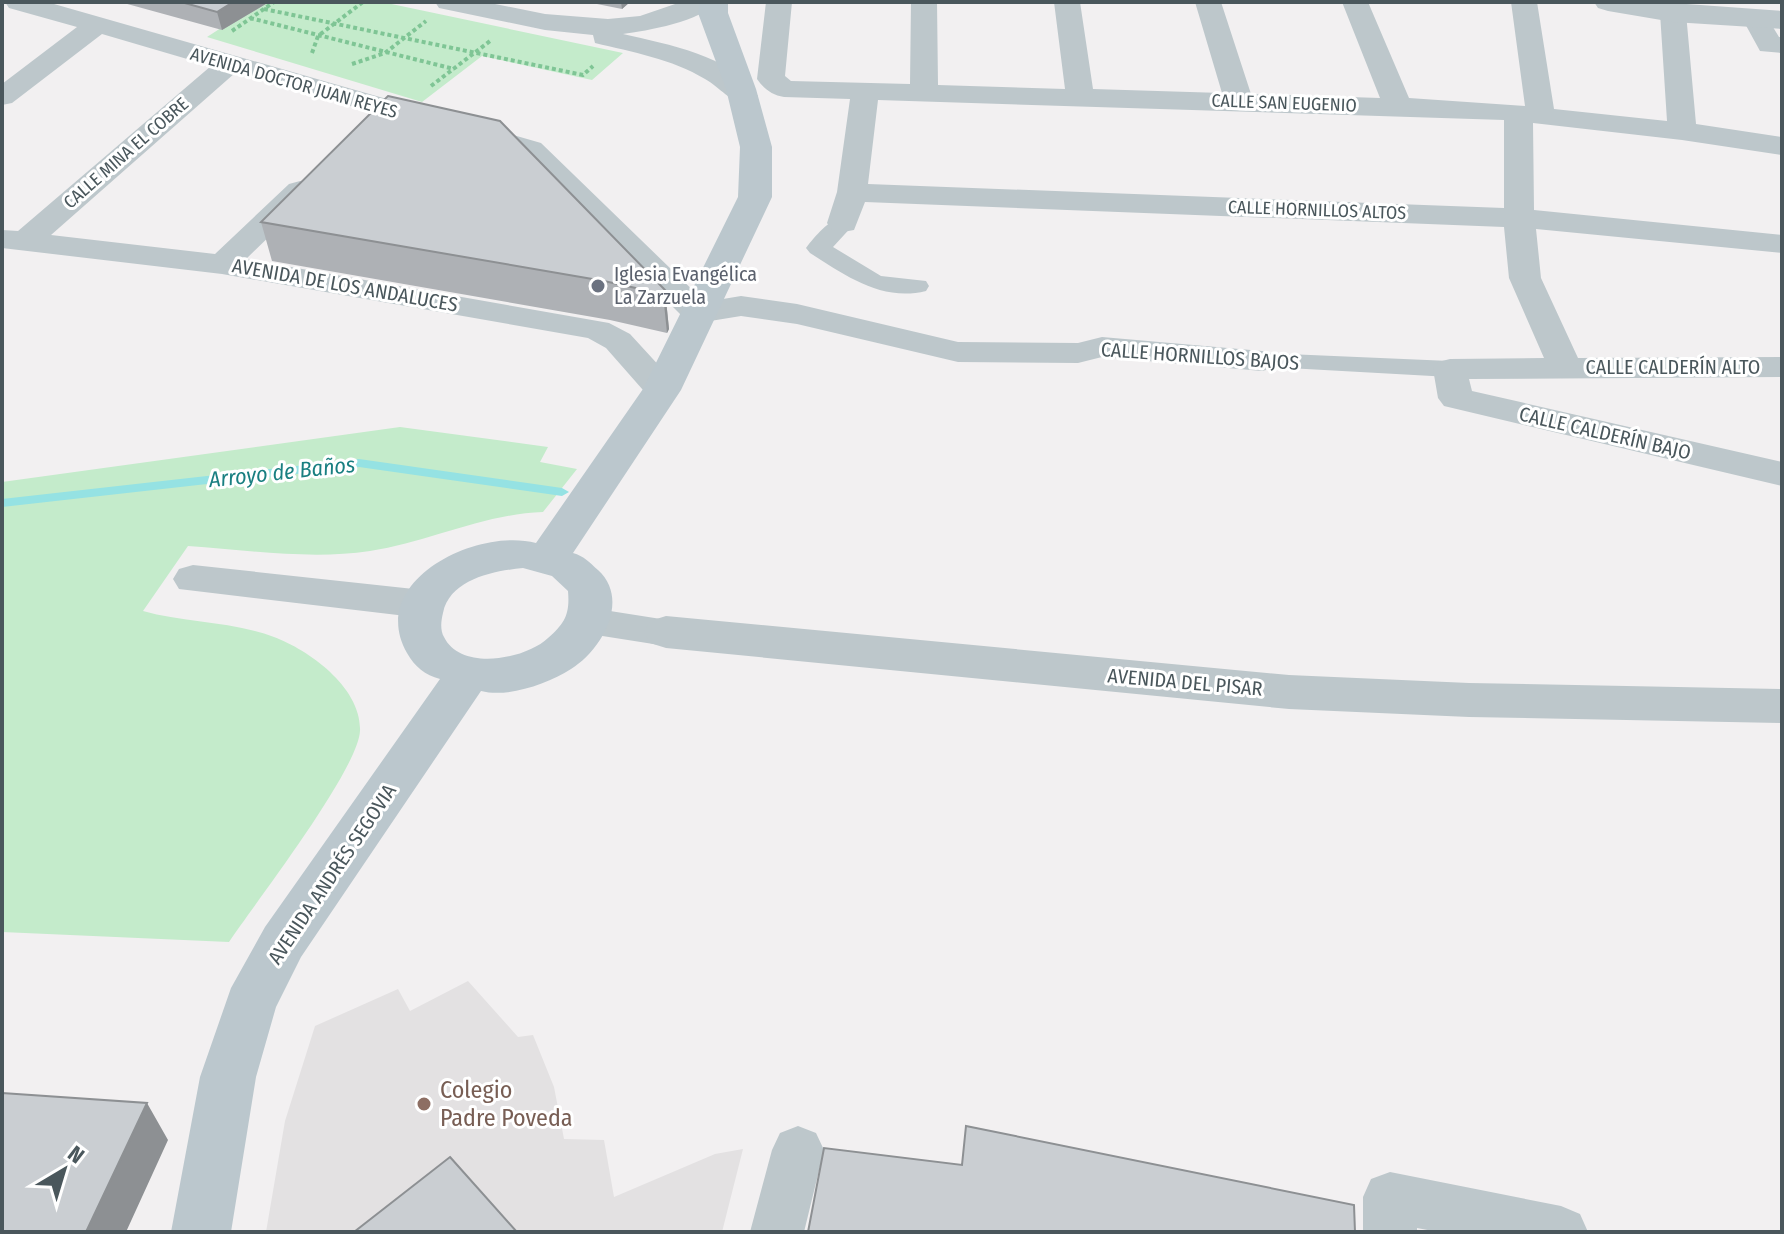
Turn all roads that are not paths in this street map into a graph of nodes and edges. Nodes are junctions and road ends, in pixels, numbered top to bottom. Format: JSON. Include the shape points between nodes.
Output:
{"nodes":[{"id":1,"x":18,"y":2,"type":"edge"},
{"id":2,"x":703,"y":2,"type":"edge"},
{"id":3,"x":779,"y":2,"type":"edge"},
{"id":4,"x":924,"y":2,"type":"edge"},
{"id":5,"x":1067,"y":2,"type":"edge"},
{"id":6,"x":1208,"y":2,"type":"edge"},
{"id":7,"x":1355,"y":2,"type":"edge"},
{"id":8,"x":1524,"y":2,"type":"edge"},
{"id":9,"x":1608,"y":2,"type":"edge"},
{"id":10,"x":442,"y":8,"type":"edge"},
{"id":11,"x":1673,"y":13,"type":"junction"},
{"id":12,"x":663,"y":20,"type":"junction"},
{"id":13,"x":1769,"y":20,"type":"edge"},
{"id":14,"x":717,"y":21,"type":"edge"},
{"id":15,"x":97,"y":25,"type":"junction"},
{"id":16,"x":567,"y":26,"type":"junction"},
{"id":17,"x":1782,"y":45,"type":"edge"},
{"id":18,"x":603,"y":48,"type":"junction"},
{"id":19,"x":228,"y":65,"type":"junction"},
{"id":20,"x":865,"y":91,"type":"junction"},
{"id":21,"x":924,"y":93,"type":"junction"},
{"id":22,"x":744,"y":96,"type":"junction"},
{"id":23,"x":2,"y":97,"type":"edge"},
{"id":24,"x":1080,"y":97,"type":"junction"},
{"id":25,"x":1239,"y":102,"type":"junction"},
{"id":26,"x":1398,"y":106,"type":"junction"},
{"id":27,"x":383,"y":109,"type":"junction"},
{"id":28,"x":1530,"y":114,"type":"junction"},
{"id":29,"x":360,"y":131,"type":"edge"},
{"id":30,"x":1682,"y":131,"type":"junction"},
{"id":31,"x":1782,"y":146,"type":"edge"},
{"id":32,"x":326,"y":165,"type":"edge"},
{"id":33,"x":852,"y":192,"type":"junction"},
{"id":34,"x":1519,"y":218,"type":"junction"},
{"id":35,"x":843,"y":223,"type":"joint"},
{"id":36,"x":13,"y":240,"type":"edge"},
{"id":37,"x":1782,"y":244,"type":"edge"},
{"id":38,"x":222,"y":264,"type":"junction"},
{"id":39,"x":917,"y":286,"type":"dead end"},
{"id":40,"x":698,"y":313,"type":"junction"},
{"id":41,"x":1262,"y":361,"type":"joint"},
{"id":42,"x":1565,"y":366,"type":"junction"},
{"id":43,"x":1782,"y":367,"type":"edge"},
{"id":44,"x":1450,"y":369,"type":"junction"},
{"id":45,"x":662,"y":390,"type":"junction"},
{"id":46,"x":1782,"y":474,"type":"edge"},
{"id":47,"x":548,"y":558,"type":"junction"},
{"id":48,"x":193,"y":579,"type":"dead end"},
{"id":49,"x":423,"y":604,"type":"junction"},
{"id":50,"x":591,"y":622,"type":"junction"},
{"id":51,"x":666,"y":632,"type":"joint"},
{"id":52,"x":469,"y":673,"type":"junction"},
{"id":53,"x":1782,"y":706,"type":"edge"},
{"id":54,"x":798,"y":1150,"type":"dead end"},
{"id":55,"x":1390,"y":1214,"type":"edge"},
{"id":56,"x":201,"y":1232,"type":"edge"},
{"id":57,"x":777,"y":1232,"type":"edge"},
{"id":58,"x":1561,"y":1232,"type":"edge"}],
"edges":[{"from":1,"to":15,"type":"street","name":"AVENIDA DOCTOR JUAN REYES"},
{"from":2,"to":12,"type":"street"},
{"from":3,"to":20,"type":"street","name":"CALLE SAN EUGENIO","via":[[771,79],[784,89]]},
{"from":4,"to":21,"type":"street"},
{"from":5,"to":24,"type":"street"},
{"from":6,"to":25,"type":"street"},
{"from":7,"to":26,"type":"street"},
{"from":8,"to":28,"type":"street"},
{"from":9,"to":11,"type":"street"},
{"from":10,"to":16,"type":"street"},
{"from":11,"to":13,"type":"street"},
{"from":11,"to":30,"type":"street"},
{"from":12,"to":14,"type":"street"},
{"from":12,"to":16,"type":"street","via":[[612,29]]},
{"from":13,"to":17,"type":"street","via":[[1770,45]]},
{"from":14,"to":18,"type":"street","via":[[706,39]]},
{"from":14,"to":22,"type":"main road"},
{"from":15,"to":19,"type":"street","name":"AVENIDA DOCTOR JUAN REYES"},
{"from":15,"to":23,"type":"street"},
{"from":16,"to":18,"type":"street"},
{"from":18,"to":22,"type":"street","via":[[712,70]]},
{"from":19,"to":27,"type":"street","name":"AVENIDA DOCTOR JUAN REYES"},
{"from":19,"to":36,"type":"street","name":"CALLE MINA EL COBRE"},
{"from":20,"to":21,"type":"street","name":"CALLE SAN EUGENIO"},
{"from":20,"to":33,"type":"street"},
{"from":21,"to":24,"type":"street","name":"CALLE SAN EUGENIO"},
{"from":22,"to":40,"type":"main road","via":[[756,147],[755,197]]},
{"from":24,"to":25,"type":"street","name":"CALLE SAN EUGENIO"},
{"from":25,"to":26,"type":"street","name":"CALLE SAN EUGENIO"},
{"from":26,"to":28,"type":"street","name":"CALLE SAN EUGENIO"},
{"from":27,"to":29,"type":"street"},
{"from":27,"to":40,"type":"street","name":"AVENIDA DOCTOR JUAN REYES","via":[[531,149]]},
{"from":28,"to":30,"type":"street","name":"CALLE SAN EUGENIO"},
{"from":28,"to":34,"type":"street"},
{"from":30,"to":31,"type":"street","name":"CALLE SAN EUGENIO"},
{"from":32,"to":38,"type":"street"},
{"from":33,"to":34,"type":"street","name":"CALLE HORNILLOS ALTOS"},
{"from":33,"to":35,"type":"street"},
{"from":34,"to":37,"type":"street","name":"CALLE HORNILLOS ALTOS"},
{"from":34,"to":42,"type":"street","via":[[1525,278]]},
{"from":35,"to":39,"type":"street","via":[[818,248],[875,283]]},
{"from":36,"to":38,"type":"street","name":"AVENIDA DE LOS ANDALUCES"},
{"from":38,"to":45,"type":"street","name":"AVENIDA DE LOS ANDALUCES","via":[[597,330],[618,341]]},
{"from":40,"to":41,"type":"street","name":"CALLE HORNILLOS BAJOS","via":[[741,306],[797,314],[958,352],[1078,353],[1102,347]]},
{"from":40,"to":45,"type":"main road"},
{"from":41,"to":44,"type":"street","name":"CALLE HORNILLOS BAJOS"},
{"from":42,"to":43,"type":"street","name":"CALLE CALDERÍN ALTO"},
{"from":42,"to":44,"type":"street","name":"CALLE HORNILLOS BAJOS"},
{"from":44,"to":46,"type":"street","name":"CALLE CALDERÍN BAJO","via":[[1456,398]]},
{"from":45,"to":47,"type":"main road"},
{"from":47,"to":49,"type":"main road","via":[[509,554],[469,564],[437,585]]},
{"from":47,"to":50,"type":"main road","via":[[584,579],[593,604]]},
{"from":48,"to":49,"type":"street"},
{"from":49,"to":52,"type":"main road","via":[[422,641],[436,658]]},
{"from":50,"to":51,"type":"street","name":"AVENIDA DEL PISAR"},
{"from":50,"to":52,"type":"main road","via":[[570,648],[537,668],[510,675]]},
{"from":51,"to":53,"type":"street","name":"AVENIDA DEL PISAR","via":[[1289,692]]},
{"from":52,"to":56,"type":"main road","name":"AVENIDA ANDRÉS SEGOVIA","via":[[283,942],[250,1004],[228,1077]]},
{"from":54,"to":57,"type":"street"},
{"from":55,"to":58,"type":"street"}]}
